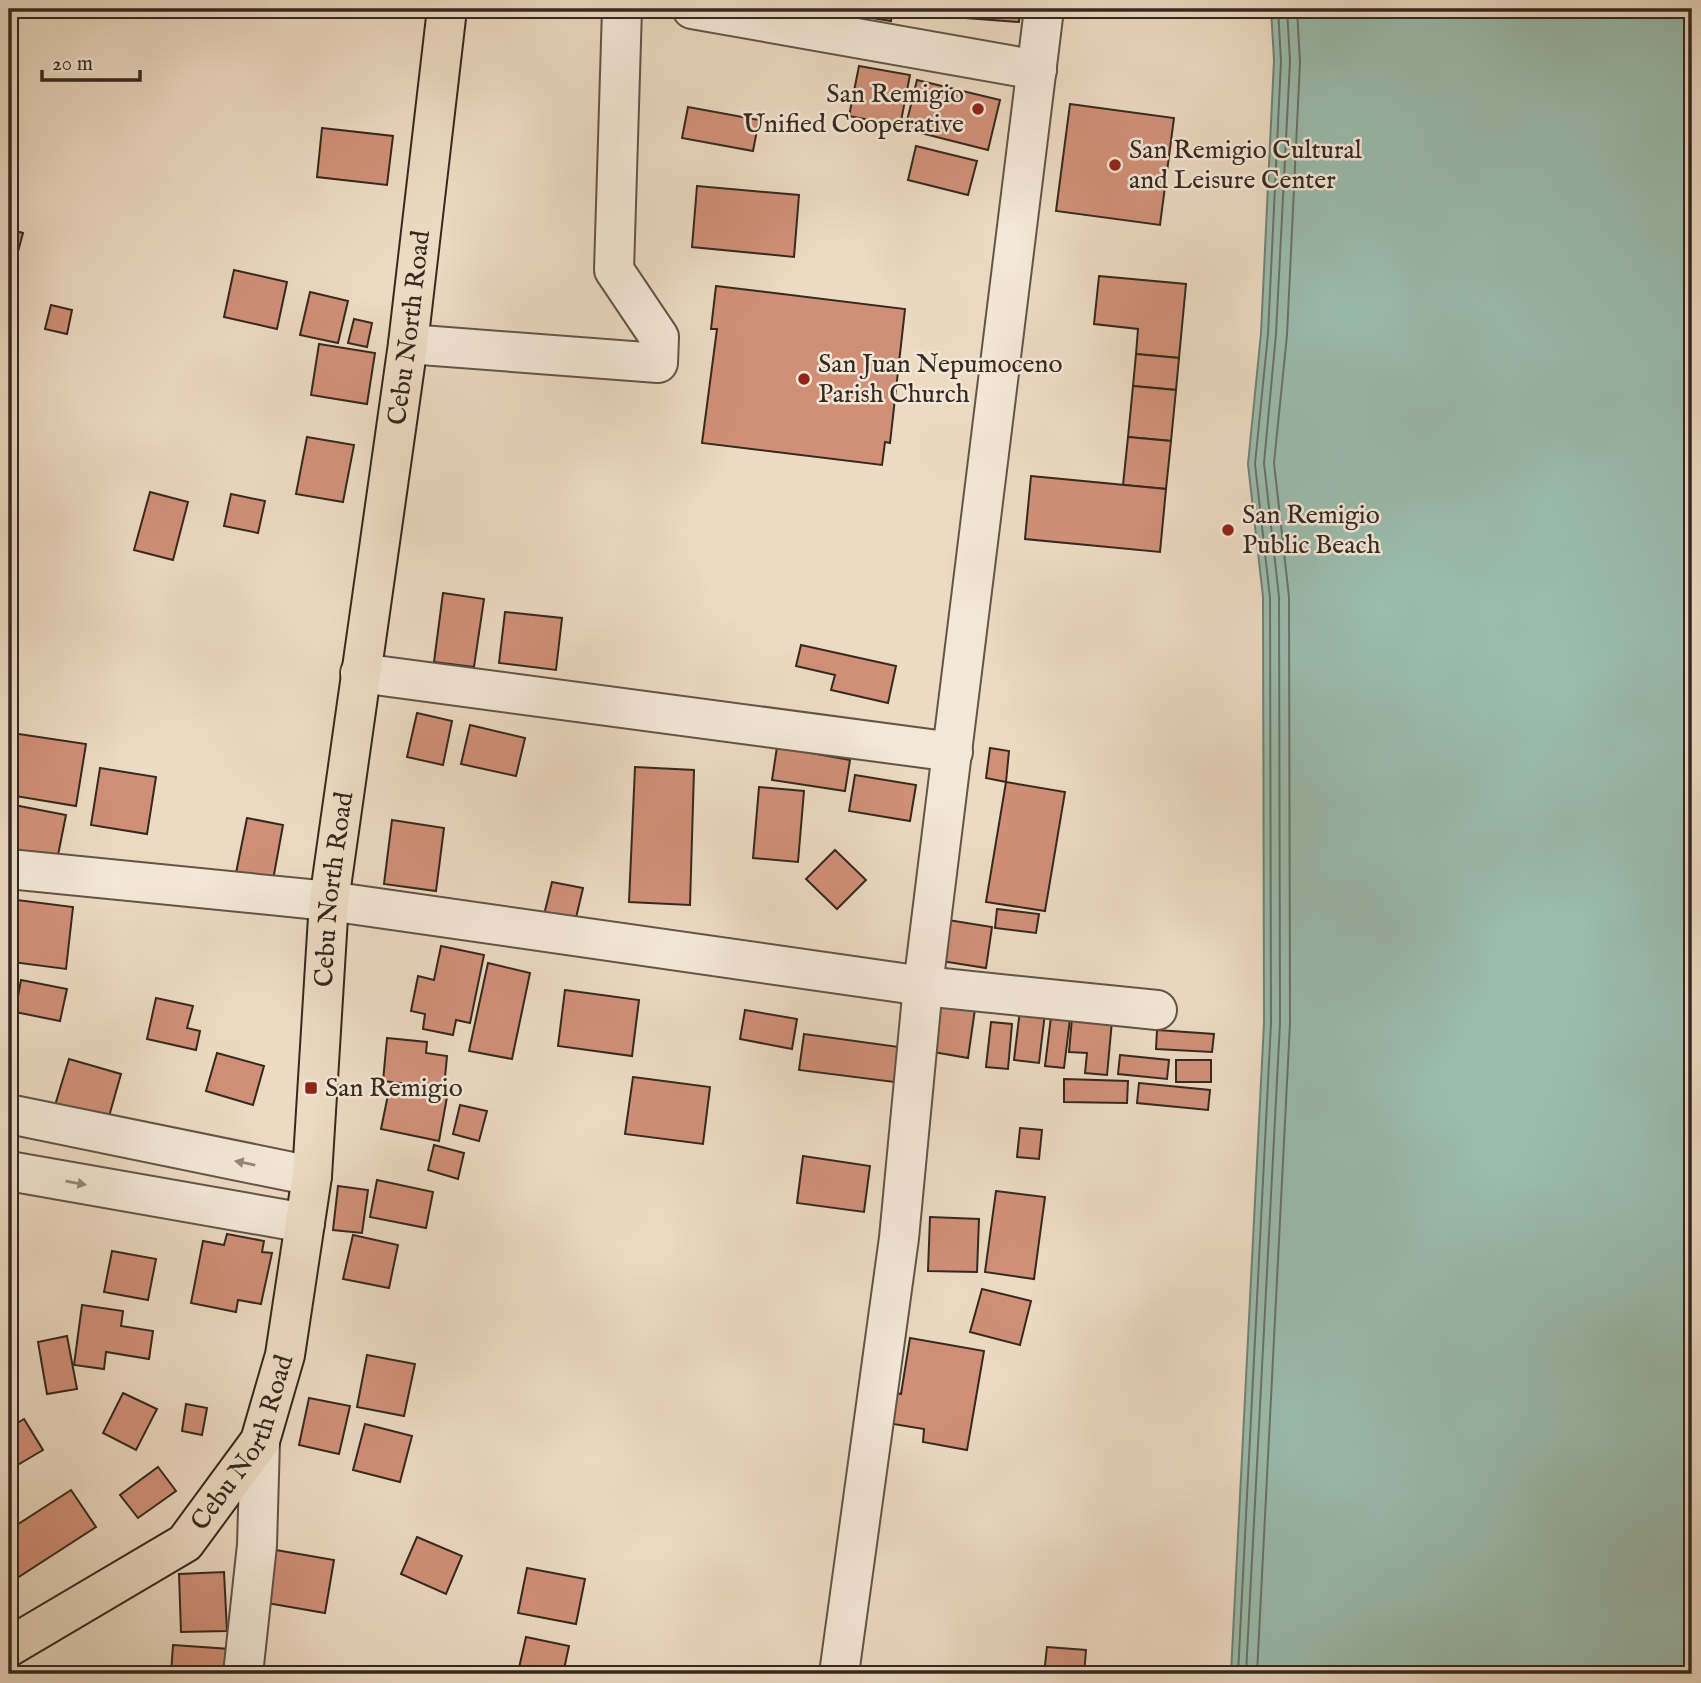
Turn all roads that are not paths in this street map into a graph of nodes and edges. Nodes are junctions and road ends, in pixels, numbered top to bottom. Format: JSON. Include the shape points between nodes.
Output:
{"nodes":[{"id":1,"x":447,"y":9,"type":"edge"},
{"id":2,"x":622,"y":9,"type":"edge"},
{"id":3,"x":692,"y":9,"type":"edge"},
{"id":4,"x":1044,"y":9,"type":"edge"},
{"id":5,"x":1037,"y":70,"type":"junction"},
{"id":6,"x":408,"y":344,"type":"junction"},
{"id":7,"x":360,"y":673,"type":"junction"},
{"id":8,"x":953,"y":752,"type":"junction"},
{"id":9,"x":9,"y":869,"type":"edge"},
{"id":10,"x":329,"y":901,"type":"junction"},
{"id":11,"x":923,"y":986,"type":"junction"},
{"id":12,"x":1157,"y":1010,"type":"dead end"},
{"id":13,"x":9,"y":1114,"type":"edge"},
{"id":14,"x":128,"y":1138,"type":"junction"},
{"id":15,"x":9,"y":1171,"type":"edge"},
{"id":16,"x":312,"y":1176,"type":"junction"},
{"id":17,"x":120,"y":1191,"type":"junction"},
{"id":18,"x":305,"y":1223,"type":"junction"},
{"id":19,"x":260,"y":1441,"type":"junction"},
{"id":20,"x":9,"y":1647,"type":"edge"},
{"id":21,"x":243,"y":1674,"type":"edge"},
{"id":22,"x":839,"y":1674,"type":"edge"}],
"edges":[{"from":1,"to":6,"type":"main road","name":"Cebu North Road"},
{"from":2,"to":6,"type":"street","via":[[614,270],[659,337],[658,363]]},
{"from":3,"to":5,"type":"street"},
{"from":4,"to":5,"type":"street"},
{"from":5,"to":8,"type":"street"},
{"from":6,"to":7,"type":"main road","name":"Cebu North Road"},
{"from":7,"to":8,"type":"street"},
{"from":7,"to":10,"type":"main road","name":"Cebu North Road"},
{"from":8,"to":11,"type":"street"},
{"from":9,"to":10,"type":"street"},
{"from":10,"to":11,"type":"street"},
{"from":10,"to":16,"type":"main road","name":"Cebu North Road"},
{"from":11,"to":12,"type":"street"},
{"from":11,"to":22,"type":"street","via":[[899,1238]]},
{"from":13,"to":14,"type":"street"},
{"from":16,"to":14,"type":"street","one_way":true},
{"from":14,"to":17,"type":"street"},
{"from":15,"to":17,"type":"street","one_way":true},
{"from":16,"to":18,"type":"main road","name":"Cebu North Road"},
{"from":17,"to":18,"type":"street"},
{"from":18,"to":19,"type":"main road","name":"Cebu North Road","via":[[285,1356]]},
{"from":19,"to":20,"type":"main road","name":"Cebu North Road","via":[[185,1543]]},
{"from":19,"to":21,"type":"street","via":[[257,1545]]}]}
